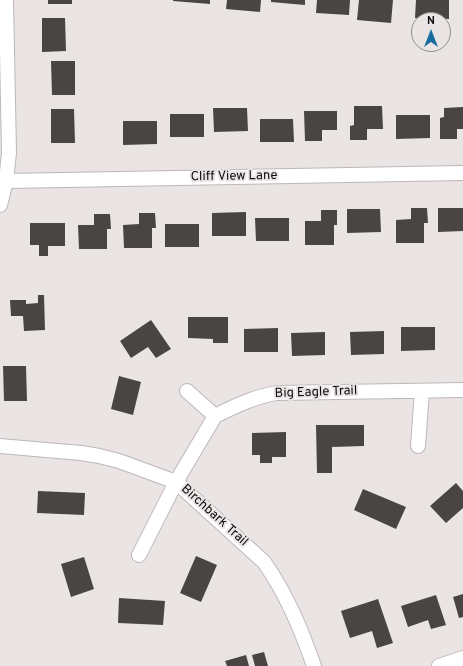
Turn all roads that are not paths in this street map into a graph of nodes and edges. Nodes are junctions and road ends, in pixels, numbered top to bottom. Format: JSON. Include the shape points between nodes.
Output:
{"nodes":[{"id":1,"x":6,"y":0,"type":"edge"},
{"id":2,"x":463,"y":173,"type":"edge"},
{"id":3,"x":6,"y":181,"type":"junction"},
{"id":4,"x":0,"y":205,"type":"edge"},
{"id":5,"x":422,"y":390,"type":"junction"},
{"id":6,"x":463,"y":390,"type":"edge"},
{"id":7,"x":187,"y":391,"type":"dead end"},
{"id":8,"x":215,"y":416,"type":"junction"},
{"id":9,"x":0,"y":446,"type":"edge"},
{"id":10,"x":418,"y":446,"type":"dead end"},
{"id":11,"x":176,"y":482,"type":"junction"},
{"id":12,"x":139,"y":555,"type":"dead end"},
{"id":13,"x":463,"y":658,"type":"edge"},
{"id":14,"x":314,"y":666,"type":"edge"},
{"id":15,"x":439,"y":666,"type":"edge"}],
"edges":[{"from":1,"to":3,"type":"street"},
{"from":2,"to":3,"type":"street","name":"Cliff View Lane"},
{"from":3,"to":4,"type":"street"},
{"from":5,"to":6,"type":"street","name":"Big Eagle Trail"},
{"from":5,"to":8,"type":"street","name":"Big Eagle Trail","via":[[276,393],[244,402]]},
{"from":5,"to":10,"type":"street"},
{"from":7,"to":8,"type":"street"},
{"from":8,"to":11,"type":"street"},
{"from":9,"to":11,"type":"street","name":"Birchbark Trail","via":[[99,456]]},
{"from":11,"to":12,"type":"street"},
{"from":11,"to":14,"type":"street","name":"Birchbark Trail","via":[[264,562],[291,606]]},
{"from":13,"to":15,"type":"street"}]}
